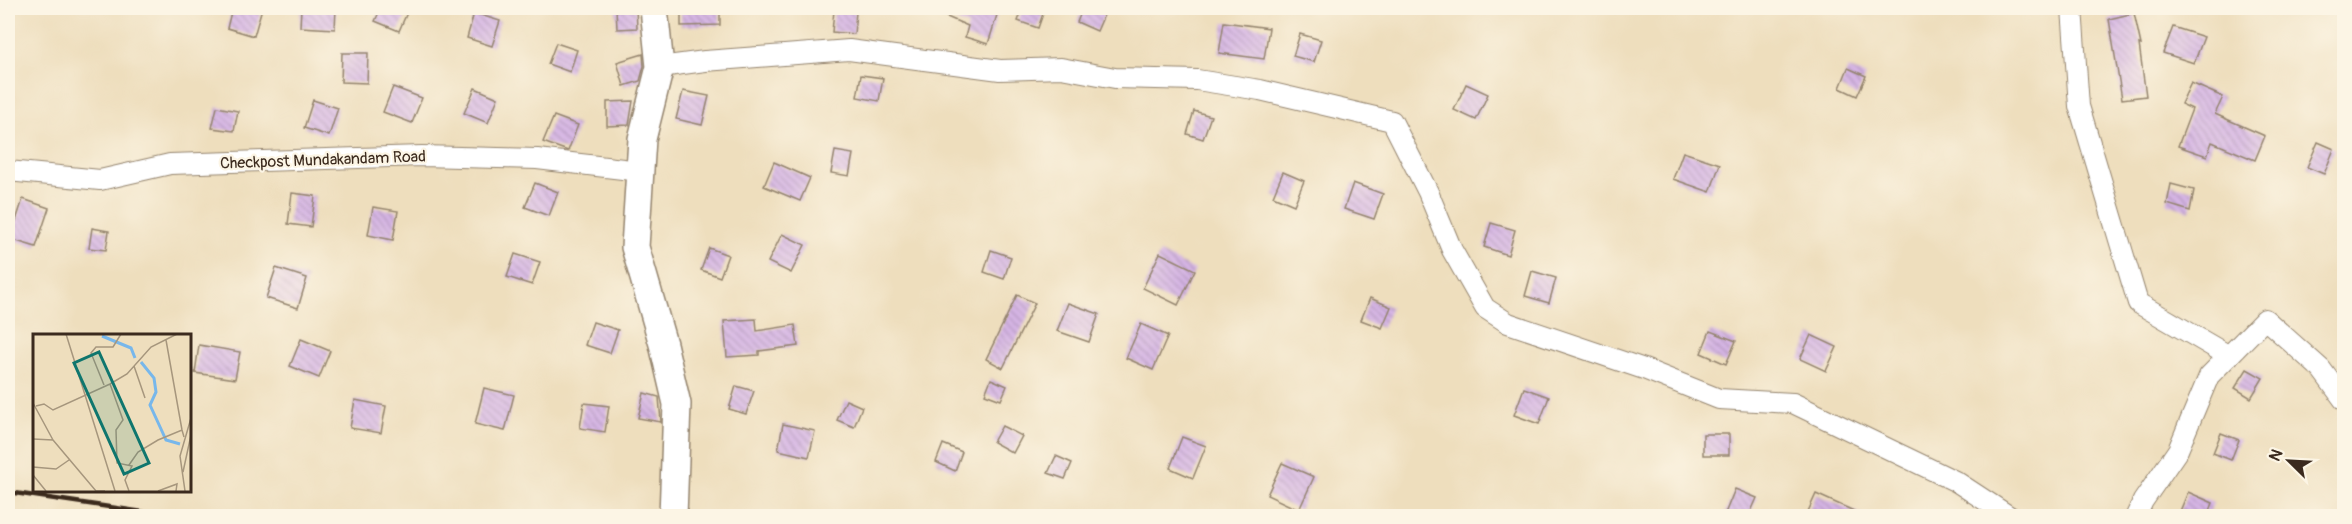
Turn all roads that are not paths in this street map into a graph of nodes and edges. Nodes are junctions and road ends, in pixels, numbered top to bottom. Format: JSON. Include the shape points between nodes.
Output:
{"nodes":[{"id":1,"x":654,"y":8,"type":"edge"},
{"id":2,"x":2072,"y":8,"type":"edge"},
{"id":3,"x":660,"y":68,"type":"junction"},
{"id":4,"x":8,"y":171,"type":"edge"},
{"id":5,"x":640,"y":171,"type":"junction"},
{"id":6,"x":2229,"y":356,"type":"junction"},
{"id":7,"x":2344,"y":400,"type":"edge"},
{"id":8,"x":672,"y":516,"type":"edge"},
{"id":9,"x":2009,"y":516,"type":"edge"},
{"id":10,"x":2136,"y":516,"type":"edge"}],
"edges":[{"from":1,"to":3,"type":"street"},
{"from":2,"to":6,"type":"street","via":[[2079,106],[2138,303]]},
{"from":3,"to":5,"type":"street","via":[[642,139]]},
{"from":3,"to":9,"type":"street","via":[[849,50],[1000,70],[1060,68],[1115,78],[1197,80],[1260,90],[1392,121],[1452,250],[1485,308],[1518,327],[1719,399],[1793,404],[1957,482]]},
{"from":4,"to":5,"type":"street","name":"Checkpost Mundakandam Road","via":[[100,180],[170,164],[422,156],[537,159]]},
{"from":5,"to":8,"type":"street","via":[[635,246],[676,404]]},
{"from":6,"to":7,"type":"street","via":[[2265,319],[2321,369]]},
{"from":6,"to":10,"type":"street","via":[[2209,376],[2178,450]]}]}
